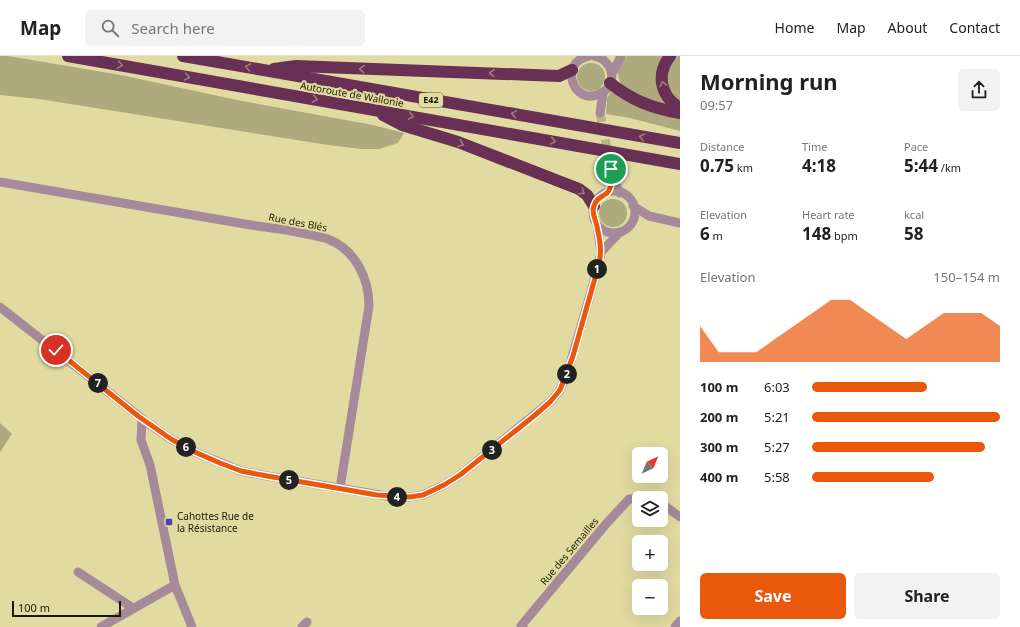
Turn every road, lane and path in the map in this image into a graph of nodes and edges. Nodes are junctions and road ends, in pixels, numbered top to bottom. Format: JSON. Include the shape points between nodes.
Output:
{"nodes":[{"id":1,"x":68,"y":56,"type":"edge"},
{"id":2,"x":183,"y":56,"type":"edge"},
{"id":3,"x":588,"y":56,"type":"edge"},
{"id":4,"x":615,"y":56,"type":"edge"},
{"id":5,"x":621,"y":56,"type":"edge"},
{"id":6,"x":670,"y":56,"type":"edge"},
{"id":7,"x":598,"y":57,"type":"edge"},
{"id":8,"x":579,"y":58,"type":"edge"},
{"id":9,"x":265,"y":70,"type":"junction"},
{"id":10,"x":572,"y":70,"type":"junction"},
{"id":11,"x":608,"y":83,"type":"junction"},
{"id":12,"x":590,"y":96,"type":"junction"},
{"id":13,"x":680,"y":108,"type":"edge"},
{"id":14,"x":373,"y":110,"type":"junction"},
{"id":15,"x":680,"y":113,"type":"edge"},
{"id":16,"x":680,"y":143,"type":"edge"},
{"id":17,"x":680,"y":164,"type":"edge"},
{"id":18,"x":0,"y":182,"type":"edge"},
{"id":19,"x":608,"y":192,"type":"junction"},
{"id":20,"x":620,"y":193,"type":"junction"},
{"id":21,"x":594,"y":206,"type":"junction"},
{"id":22,"x":633,"y":206,"type":"junction"},
{"id":23,"x":649,"y":216,"type":"junction"},
{"id":24,"x":680,"y":223,"type":"edge"},
{"id":25,"x":630,"y":224,"type":"junction"},
{"id":26,"x":597,"y":225,"type":"junction"},
{"id":27,"x":620,"y":232,"type":"junction"},
{"id":28,"x":601,"y":252,"type":"junction"},
{"id":29,"x":0,"y":307,"type":"edge"},
{"id":30,"x":142,"y":418,"type":"junction"},
{"id":31,"x":340,"y":488,"type":"junction"},
{"id":32,"x":632,"y":499,"type":"edge"},
{"id":33,"x":668,"y":508,"type":"edge"},
{"id":34,"x":680,"y":517,"type":"edge"},
{"id":35,"x":78,"y":572,"type":"dead end"},
{"id":36,"x":175,"y":585,"type":"junction"},
{"id":37,"x":133,"y":608,"type":"junction"},
{"id":38,"x":680,"y":621,"type":"edge"},
{"id":39,"x":102,"y":627,"type":"edge"},
{"id":40,"x":192,"y":627,"type":"edge"},
{"id":41,"x":521,"y":627,"type":"edge"},
{"id":42,"x":675,"y":627,"type":"edge"}],
"edges":[{"from":1,"to":14,"type":"highway","name":"Autoroute de Wallonie","number":"E42","one_way":true},
{"from":9,"to":2,"type":"highway","name":"Autoroute de Wallonie","number":"E42","one_way":true},
{"from":3,"to":8,"type":"street"},
{"from":4,"to":7,"type":"street"},
{"from":5,"to":11,"type":"street"},
{"from":13,"to":6,"type":"highway","one_way":true,"via":[[672,103],[663,87],[662,70]]},
{"from":7,"to":11,"type":"street","via":[[609,65]]},
{"from":8,"to":10,"type":"street"},
{"from":10,"to":9,"type":"highway","one_way":true,"via":[[559,76],[296,66]]},
{"from":16,"to":9,"type":"highway","name":"Autoroute de Wallonie","number":"E42","one_way":true},
{"from":10,"to":12,"type":"street","via":[[573,85],[583,95]]},
{"from":11,"to":12,"type":"street","via":[[597,95]]},
{"from":11,"to":12,"type":"street","via":[[600,113]]},
{"from":11,"to":15,"type":"highway","via":[[624,95],[661,109]]},
{"from":14,"to":17,"type":"highway","name":"Autoroute de Wallonie","number":"E42","one_way":true},
{"from":14,"to":21,"type":"highway","one_way":true,"via":[[402,125],[458,142],[579,189],[587,195]]},
{"from":18,"to":31,"type":"street","name":"Rue des Blés","via":[[290,230],[330,239],[344,248],[357,261],[364,277],[369,294],[369,306]]},
{"from":19,"to":20,"type":"street"},
{"from":19,"to":20,"type":"street","via":[[612,173]]},
{"from":19,"to":21,"type":"street","via":[[597,200]]},
{"from":20,"to":22,"type":"street","via":[[630,200]]},
{"from":21,"to":26,"type":"street","via":[[594,219]]},
{"from":22,"to":23,"type":"street"},
{"from":22,"to":25,"type":"street","via":[[633,219]]},
{"from":23,"to":24,"type":"street"},
{"from":23,"to":25,"type":"street"},
{"from":25,"to":27,"type":"street"},
{"from":26,"to":27,"type":"street","via":[[607,232]]},
{"from":26,"to":28,"type":"street"},
{"from":27,"to":28,"type":"street"},
{"from":28,"to":31,"type":"street","via":[[568,371],[560,390],[550,402],[460,475],[432,492],[410,497]]},
{"from":29,"to":30,"type":"street"},
{"from":30,"to":31,"type":"street","via":[[171,439],[197,453],[241,471]]},
{"from":30,"to":36,"type":"street","via":[[141,440],[150,465]]},
{"from":32,"to":41,"type":"street","name":"Rue des Semailles","via":[[606,524]]},
{"from":33,"to":34,"type":"street"},
{"from":35,"to":37,"type":"street"},
{"from":36,"to":37,"type":"street"},
{"from":36,"to":40,"type":"street"},
{"from":37,"to":39,"type":"street"},
{"from":38,"to":42,"type":"street"}]}
